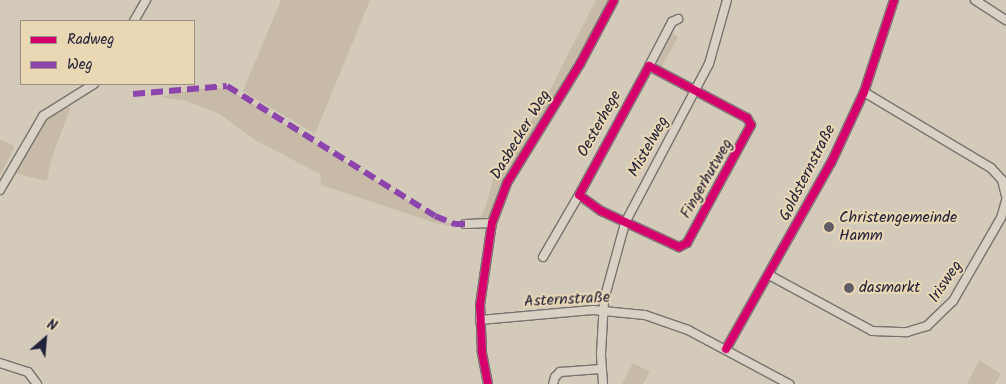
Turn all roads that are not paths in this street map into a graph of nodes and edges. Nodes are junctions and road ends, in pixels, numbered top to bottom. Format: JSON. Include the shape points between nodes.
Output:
{"nodes":[{"id":1,"x":146,"y":0,"type":"edge"},
{"id":2,"x":614,"y":0,"type":"edge"},
{"id":3,"x":727,"y":0,"type":"edge"},
{"id":4,"x":894,"y":0,"type":"edge"},
{"id":5,"x":975,"y":0,"type":"edge"},
{"id":6,"x":678,"y":19,"type":"dead end"},
{"id":7,"x":135,"y":20,"type":"edge"},
{"id":8,"x":1006,"y":20,"type":"edge"},
{"id":9,"x":649,"y":66,"type":"junction"},
{"id":10,"x":92,"y":85,"type":"edge"},
{"id":11,"x":696,"y":91,"type":"junction"},
{"id":12,"x":864,"y":92,"type":"junction"},
{"id":13,"x":0,"y":190,"type":"edge"},
{"id":14,"x":579,"y":195,"type":"junction"},
{"id":15,"x":1006,"y":196,"type":"edge"},
{"id":16,"x":1006,"y":201,"type":"edge"},
{"id":17,"x":492,"y":223,"type":"junction"},
{"id":18,"x":625,"y":223,"type":"junction"},
{"id":19,"x":465,"y":224,"type":"dead end"},
{"id":20,"x":543,"y":257,"type":"dead end"},
{"id":21,"x":769,"y":275,"type":"junction"},
{"id":22,"x":603,"y":310,"type":"junction"},
{"id":23,"x":480,"y":320,"type":"junction"},
{"id":24,"x":726,"y":349,"type":"junction"},
{"id":25,"x":0,"y":363,"type":"edge"},
{"id":26,"x":601,"y":369,"type":"junction"},
{"id":27,"x":37,"y":384,"type":"edge"},
{"id":28,"x":488,"y":384,"type":"edge"},
{"id":29,"x":553,"y":384,"type":"edge"},
{"id":30,"x":603,"y":384,"type":"edge"},
{"id":31,"x":789,"y":384,"type":"edge"}],
"edges":[{"from":1,"to":7,"type":"street"},
{"from":2,"to":17,"type":"street","name":"Dasbecker Weg","via":[[576,71],[507,183]]},
{"from":3,"to":11,"type":"street","name":"Mistelweg","via":[[716,48]]},
{"from":4,"to":12,"type":"street","name":"Goldsternstraße"},
{"from":5,"to":8,"type":"street"},
{"from":6,"to":9,"type":"street","name":"Oesterhege","via":[[672,22]]},
{"from":9,"to":11,"type":"street"},
{"from":9,"to":14,"type":"street","name":"Oesterhege"},
{"from":10,"to":13,"type":"street","via":[[43,116]]},
{"from":11,"to":18,"type":"street","name":"Mistelweg"},
{"from":11,"to":18,"type":"street","name":"Fingerhutweg","via":[[750,121],[748,135],[687,243],[675,246]]},
{"from":12,"to":15,"type":"street","via":[[991,168],[1002,180]]},
{"from":12,"to":21,"type":"street","name":"Goldsternstraße","via":[[831,163]]},
{"from":14,"to":18,"type":"street","via":[[586,203]]},
{"from":14,"to":20,"type":"street","name":"Oesterhege"},
{"from":16,"to":21,"type":"street","name":"Irisweg","via":[[1001,218],[952,301],[927,326],[907,332],[872,331]]},
{"from":17,"to":19,"type":"street"},
{"from":17,"to":23,"type":"street","name":"Dasbecker Weg","via":[[482,279]]},
{"from":18,"to":22,"type":"street","name":"Mistelweg","via":[[610,271]]},
{"from":21,"to":24,"type":"street","name":"Goldsternstraße"},
{"from":22,"to":23,"type":"street","name":"Asternstraße"},
{"from":22,"to":24,"type":"street","name":"Asternstraße","via":[[662,320]]},
{"from":22,"to":26,"type":"street","name":"Mistelweg"},
{"from":23,"to":28,"type":"street","name":"Dasbecker Weg"},
{"from":24,"to":31,"type":"street","name":"Asternstraße"},
{"from":25,"to":27,"type":"street","via":[[28,372]]},
{"from":26,"to":29,"type":"street","via":[[560,372],[554,377]]},
{"from":26,"to":30,"type":"street","name":"Mistelweg"}]}
